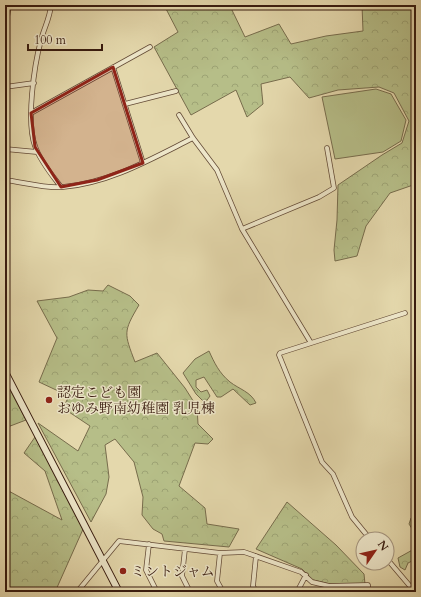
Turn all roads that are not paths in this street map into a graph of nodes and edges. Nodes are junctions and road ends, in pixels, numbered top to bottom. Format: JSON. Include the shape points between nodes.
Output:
{"nodes":[{"id":1,"x":9,"y":5,"type":"edge"},
{"id":2,"x":51,"y":5,"type":"edge"},
{"id":3,"x":5,"y":30,"type":"edge"},
{"id":4,"x":150,"y":48,"type":"dead end"},
{"id":5,"x":113,"y":67,"type":"junction"},
{"id":6,"x":34,"y":83,"type":"junction"},
{"id":7,"x":5,"y":86,"type":"edge"},
{"id":8,"x":176,"y":91,"type":"dead end"},
{"id":9,"x":125,"y":104,"type":"junction"},
{"id":10,"x":31,"y":113,"type":"junction"},
{"id":11,"x":179,"y":114,"type":"dead end"},
{"id":12,"x":193,"y":138,"type":"junction"},
{"id":13,"x":327,"y":148,"type":"dead end"},
{"id":14,"x":5,"y":149,"type":"edge"},
{"id":15,"x":37,"y":152,"type":"junction"},
{"id":16,"x":143,"y":163,"type":"junction"},
{"id":17,"x":5,"y":180,"type":"edge"},
{"id":18,"x":62,"y":187,"type":"junction"},
{"id":19,"x":242,"y":229,"type":"junction"},
{"id":20,"x":405,"y":313,"type":"dead end"},
{"id":21,"x":311,"y":343,"type":"junction"},
{"id":22,"x":5,"y":372,"type":"edge"},
{"id":23,"x":363,"y":531,"type":"edge"},
{"id":24,"x":149,"y":544,"type":"junction"},
{"id":25,"x":185,"y":549,"type":"junction"},
{"id":26,"x":220,"y":553,"type":"junction"},
{"id":27,"x":256,"y":556,"type":"junction"},
{"id":28,"x":102,"y":560,"type":"junction"},
{"id":29,"x":395,"y":568,"type":"edge"},
{"id":30,"x":306,"y":575,"type":"junction"},
{"id":31,"x":329,"y":586,"type":"junction"},
{"id":32,"x":79,"y":591,"type":"edge"},
{"id":33,"x":119,"y":592,"type":"edge"},
{"id":34,"x":157,"y":592,"type":"edge"},
{"id":35,"x":190,"y":592,"type":"edge"},
{"id":36,"x":223,"y":592,"type":"edge"},
{"id":37,"x":256,"y":592,"type":"edge"},
{"id":38,"x":297,"y":592,"type":"edge"},
{"id":39,"x":330,"y":592,"type":"edge"},
{"id":40,"x":369,"y":592,"type":"edge"},
{"id":41,"x":415,"y":592,"type":"edge"}],
"edges":[{"from":1,"to":3,"type":"street"},
{"from":2,"to":6,"type":"street","via":[[49,20],[41,39]]},
{"from":4,"to":5,"type":"street"},
{"from":5,"to":9,"type":"street"},
{"from":5,"to":10,"type":"street"},
{"from":6,"to":7,"type":"street"},
{"from":6,"to":10,"type":"street"},
{"from":8,"to":9,"type":"street"},
{"from":9,"to":16,"type":"street"},
{"from":10,"to":15,"type":"street","via":[[32,138]]},
{"from":11,"to":12,"type":"street"},
{"from":12,"to":16,"type":"street"},
{"from":12,"to":19,"type":"street","via":[[216,170]]},
{"from":13,"to":19,"type":"street","via":[[334,188],[319,197]]},
{"from":14,"to":15,"type":"street"},
{"from":15,"to":18,"type":"street"},
{"from":16,"to":18,"type":"street","via":[[114,176]]},
{"from":17,"to":18,"type":"street"},
{"from":19,"to":21,"type":"street"},
{"from":20,"to":21,"type":"street"},
{"from":21,"to":23,"type":"street","via":[[280,353],[279,356],[322,462],[333,474],[352,517]]},
{"from":22,"to":28,"type":"street"},
{"from":24,"to":25,"type":"street"},
{"from":24,"to":28,"type":"street","via":[[119,541]]},
{"from":24,"to":34,"type":"street","via":[[146,570]]},
{"from":25,"to":26,"type":"street"},
{"from":25,"to":35,"type":"street","via":[[182,576]]},
{"from":26,"to":27,"type":"street","via":[[244,552]]},
{"from":26,"to":36,"type":"street","via":[[217,581]]},
{"from":27,"to":30,"type":"street"},
{"from":27,"to":37,"type":"street","via":[[253,586]]},
{"from":28,"to":32,"type":"street"},
{"from":28,"to":33,"type":"street"},
{"from":29,"to":41,"type":"street"},
{"from":30,"to":31,"type":"street","via":[[312,582]]},
{"from":30,"to":38,"type":"street"},
{"from":31,"to":39,"type":"street"},
{"from":31,"to":40,"type":"street","via":[[368,585]]}]}
